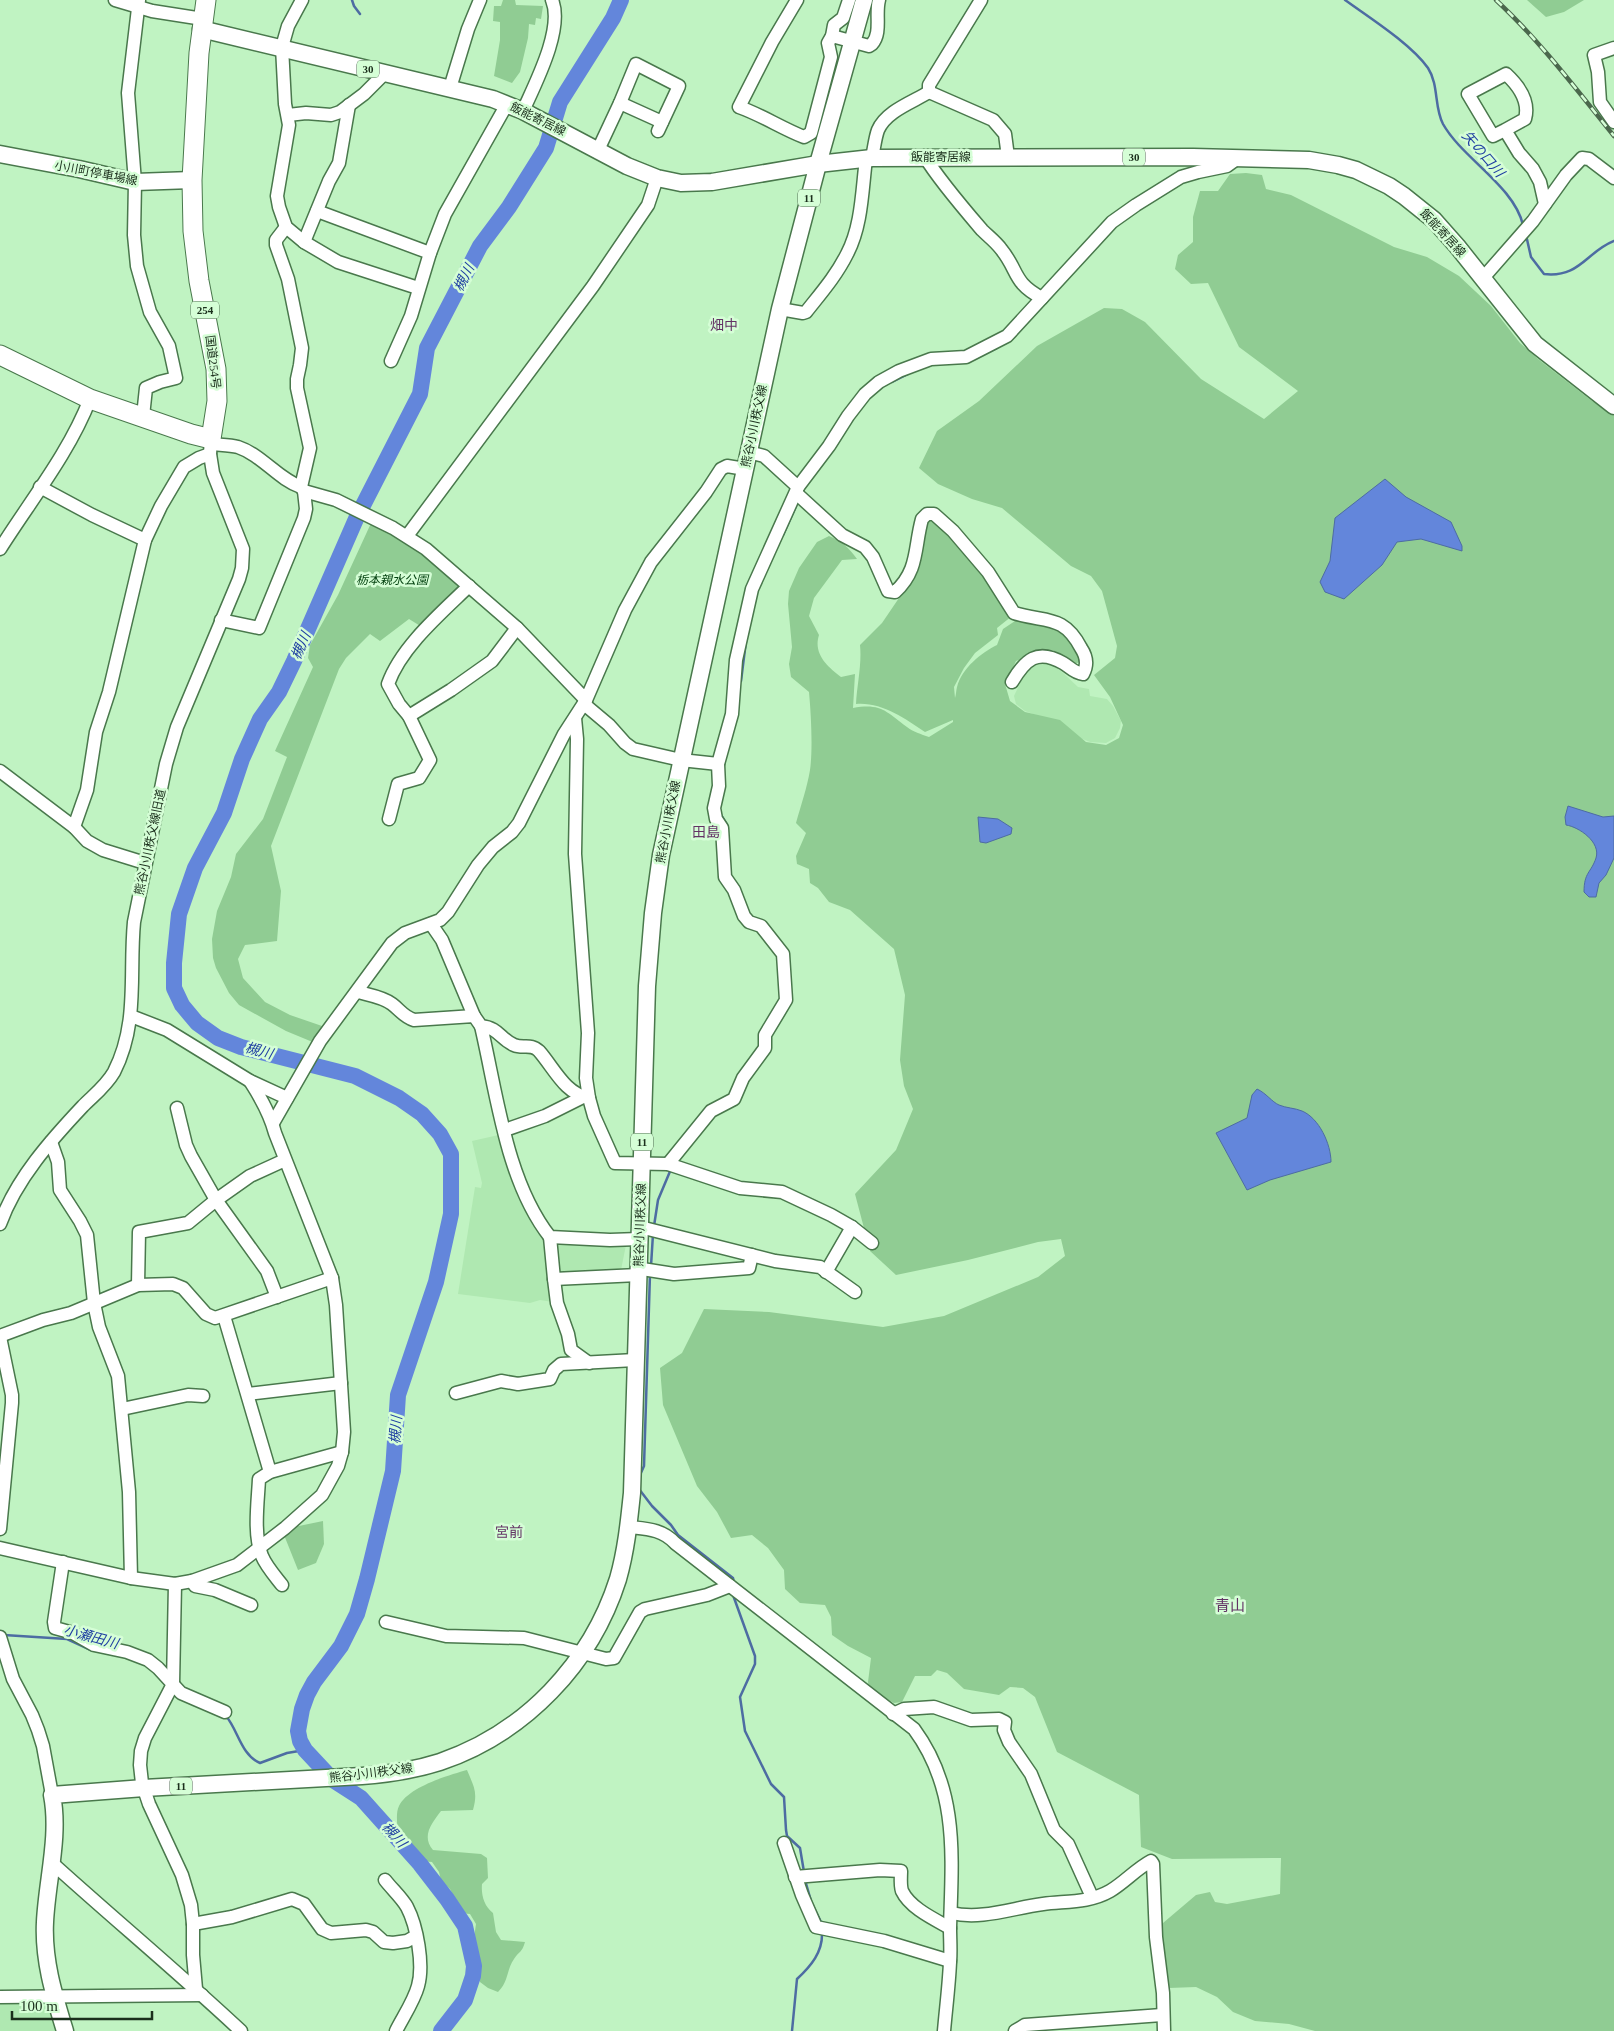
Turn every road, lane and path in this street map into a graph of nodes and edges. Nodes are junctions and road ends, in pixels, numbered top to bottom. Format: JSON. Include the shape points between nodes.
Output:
{"nodes":[{"id":1,"x":115,"y":0,"type":"edge"},
{"id":2,"x":206,"y":0,"type":"edge"},
{"id":3,"x":302,"y":0,"type":"edge"},
{"id":4,"x":480,"y":0,"type":"edge"},
{"id":5,"x":552,"y":0,"type":"edge"},
{"id":6,"x":797,"y":0,"type":"edge"},
{"id":7,"x":849,"y":0,"type":"edge"},
{"id":8,"x":864,"y":0,"type":"edge"},
{"id":9,"x":879,"y":0,"type":"edge"},
{"id":10,"x":981,"y":0,"type":"edge"},
{"id":11,"x":139,"y":4,"type":"edge"},
{"id":12,"x":202,"y":24,"type":"junction"},
{"id":13,"x":832,"y":36,"type":"junction"},
{"id":14,"x":853,"y":42,"type":"junction"},
{"id":15,"x":282,"y":47,"type":"junction"},
{"id":16,"x":1614,"y":48,"type":"edge"},
{"id":17,"x":386,"y":73,"type":"junction"},
{"id":18,"x":450,"y":88,"type":"junction"},
{"id":19,"x":929,"y":92,"type":"junction"},
{"id":20,"x":620,"y":103,"type":"junction"},
{"id":21,"x":507,"y":104,"type":"junction"},
{"id":22,"x":348,"y":105,"type":"junction"},
{"id":23,"x":527,"y":114,"type":"junction"},
{"id":24,"x":288,"y":115,"type":"junction"},
{"id":25,"x":1614,"y":122,"type":"edge"},
{"id":26,"x":1505,"y":130,"type":"junction"},
{"id":27,"x":598,"y":150,"type":"junction"},
{"id":28,"x":0,"y":154,"type":"edge"},
{"id":29,"x":925,"y":157,"type":"junction"},
{"id":30,"x":1008,"y":157,"type":"junction"},
{"id":31,"x":869,"y":158,"type":"junction"},
{"id":32,"x":1238,"y":158,"type":"junction"},
{"id":33,"x":818,"y":164,"type":"junction"},
{"id":34,"x":657,"y":178,"type":"junction"},
{"id":35,"x":1614,"y":178,"type":"edge"},
{"id":36,"x":192,"y":180,"type":"junction"},
{"id":37,"x":135,"y":182,"type":"junction"},
{"id":38,"x":1545,"y":204,"type":"junction"},
{"id":39,"x":317,"y":211,"type":"junction"},
{"id":40,"x":286,"y":227,"type":"junction"},
{"id":41,"x":304,"y":242,"type":"junction"},
{"id":42,"x":430,"y":254,"type":"junction"},
{"id":43,"x":1483,"y":278,"type":"junction"},
{"id":44,"x":418,"y":288,"type":"junction"},
{"id":45,"x":1042,"y":298,"type":"junction"},
{"id":46,"x":780,"y":309,"type":"junction"},
{"id":47,"x":0,"y":355,"type":"edge"},
{"id":48,"x":391,"y":361,"type":"dead end"},
{"id":49,"x":90,"y":399,"type":"junction"},
{"id":50,"x":1614,"y":406,"type":"edge"},
{"id":51,"x":143,"y":416,"type":"junction"},
{"id":52,"x":211,"y":446,"type":"junction"},
{"id":53,"x":748,"y":452,"type":"junction"},
{"id":54,"x":745,"y":469,"type":"junction"},
{"id":55,"x":40,"y":487,"type":"junction"},
{"id":56,"x":303,"y":489,"type":"junction"},
{"id":57,"x":797,"y":490,"type":"junction"},
{"id":58,"x":407,"y":536,"type":"junction"},
{"id":59,"x":145,"y":540,"type":"junction"},
{"id":60,"x":0,"y":549,"type":"edge"},
{"id":61,"x":469,"y":586,"type":"junction"},
{"id":62,"x":221,"y":620,"type":"junction"},
{"id":63,"x":517,"y":628,"type":"junction"},
{"id":64,"x":1012,"y":682,"type":"dead end"},
{"id":65,"x":585,"y":702,"type":"junction"},
{"id":66,"x":409,"y":716,"type":"junction"},
{"id":67,"x":575,"y":718,"type":"junction"},
{"id":68,"x":681,"y":760,"type":"junction"},
{"id":69,"x":718,"y":764,"type":"junction"},
{"id":70,"x":0,"y":770,"type":"edge"},
{"id":71,"x":389,"y":819,"type":"dead end"},
{"id":72,"x":74,"y":827,"type":"junction"},
{"id":73,"x":145,"y":863,"type":"junction"},
{"id":74,"x":448,"y":912,"type":"junction"},
{"id":75,"x":430,"y":924,"type":"junction"},
{"id":76,"x":442,"y":940,"type":"junction"},
{"id":77,"x":358,"y":992,"type":"junction"},
{"id":78,"x":131,"y":1016,"type":"junction"},
{"id":79,"x":478,"y":1021,"type":"junction"},
{"id":80,"x":250,"y":1081,"type":"junction"},
{"id":81,"x":287,"y":1098,"type":"junction"},
{"id":82,"x":586,"y":1098,"type":"junction"},
{"id":83,"x":177,"y":1108,"type":"dead end"},
{"id":84,"x":273,"y":1123,"type":"junction"},
{"id":85,"x":505,"y":1130,"type":"junction"},
{"id":86,"x":51,"y":1142,"type":"junction"},
{"id":87,"x":285,"y":1160,"type":"junction"},
{"id":88,"x":641,"y":1163,"type":"junction"},
{"id":89,"x":668,"y":1164,"type":"junction"},
{"id":90,"x":216,"y":1200,"type":"junction"},
{"id":91,"x":0,"y":1224,"type":"edge"},
{"id":92,"x":852,"y":1227,"type":"junction"},
{"id":93,"x":639,"y":1233,"type":"junction"},
{"id":94,"x":550,"y":1237,"type":"junction"},
{"id":95,"x":872,"y":1243,"type":"dead end"},
{"id":96,"x":752,"y":1255,"type":"junction"},
{"id":97,"x":640,"y":1272,"type":"junction"},
{"id":98,"x":826,"y":1272,"type":"junction"},
{"id":99,"x":332,"y":1278,"type":"junction"},
{"id":100,"x":554,"y":1279,"type":"junction"},
{"id":101,"x":138,"y":1285,"type":"junction"},
{"id":102,"x":855,"y":1292,"type":"dead end"},
{"id":103,"x":277,"y":1297,"type":"junction"},
{"id":104,"x":94,"y":1303,"type":"junction"},
{"id":105,"x":224,"y":1316,"type":"junction"},
{"id":106,"x":0,"y":1336,"type":"edge"},
{"id":107,"x":635,"y":1360,"type":"junction"},
{"id":108,"x":589,"y":1363,"type":"junction"},
{"id":109,"x":341,"y":1383,"type":"junction"},
{"id":110,"x":456,"y":1393,"type":"dead end"},
{"id":111,"x":248,"y":1394,"type":"junction"},
{"id":112,"x":203,"y":1396,"type":"dead end"},
{"id":113,"x":122,"y":1409,"type":"junction"},
{"id":114,"x":342,"y":1452,"type":"junction"},
{"id":115,"x":270,"y":1472,"type":"junction"},
{"id":116,"x":628,"y":1527,"type":"junction"},
{"id":117,"x":0,"y":1528,"type":"edge"},
{"id":118,"x":0,"y":1548,"type":"edge"},
{"id":119,"x":260,"y":1548,"type":"junction"},
{"id":120,"x":63,"y":1562,"type":"junction"},
{"id":121,"x":131,"y":1578,"type":"junction"},
{"id":122,"x":192,"y":1580,"type":"junction"},
{"id":123,"x":175,"y":1584,"type":"junction"},
{"id":124,"x":282,"y":1585,"type":"dead end"},
{"id":125,"x":730,"y":1586,"type":"junction"},
{"id":126,"x":251,"y":1605,"type":"dead end"},
{"id":127,"x":386,"y":1622,"type":"dead end"},
{"id":128,"x":0,"y":1637,"type":"edge"},
{"id":129,"x":582,"y":1654,"type":"junction"},
{"id":130,"x":173,"y":1684,"type":"junction"},
{"id":131,"x":225,"y":1712,"type":"dead end"},
{"id":132,"x":893,"y":1714,"type":"junction"},
{"id":133,"x":144,"y":1788,"type":"junction"},
{"id":134,"x":52,"y":1795,"type":"junction"},
{"id":135,"x":784,"y":1843,"type":"dead end"},
{"id":136,"x":51,"y":1862,"type":"junction"},
{"id":137,"x":795,"y":1877,"type":"junction"},
{"id":138,"x":385,"y":1880,"type":"dead end"},
{"id":139,"x":1092,"y":1897,"type":"junction"},
{"id":140,"x":951,"y":1913,"type":"junction"},
{"id":141,"x":193,"y":1924,"type":"junction"},
{"id":142,"x":950,"y":1928,"type":"junction"},
{"id":143,"x":416,"y":1936,"type":"junction"},
{"id":144,"x":950,"y":1961,"type":"junction"},
{"id":145,"x":199,"y":1992,"type":"junction"},
{"id":146,"x":0,"y":1997,"type":"edge"},
{"id":147,"x":54,"y":1997,"type":"junction"},
{"id":148,"x":1162,"y":2016,"type":"junction"},
{"id":149,"x":65,"y":2031,"type":"edge"},
{"id":150,"x":240,"y":2031,"type":"edge"},
{"id":151,"x":396,"y":2031,"type":"edge"},
{"id":152,"x":944,"y":2031,"type":"edge"},
{"id":153,"x":1015,"y":2031,"type":"edge"},
{"id":154,"x":1164,"y":2031,"type":"edge"}],
"edges":[{"from":1,"to":11,"type":"street"},
{"from":2,"to":12,"type":"highway","name":"国道254号","number":"254"},
{"from":3,"to":15,"type":"street","via":[[288,26]]},
{"from":4,"to":18,"type":"street"},
{"from":5,"to":23,"type":"street","via":[[555,25]]},
{"from":6,"to":13,"type":"street","via":[[739,107],[804,137],[810,133],[831,57],[828,43]]},
{"from":7,"to":13,"type":"street","via":[[843,18],[834,25]]},
{"from":8,"to":14,"type":"main road","name":"熊谷小川秩父線","number":"11"},
{"from":9,"to":14,"type":"street","via":[[875,41],[869,46]]},
{"from":10,"to":19,"type":"street","via":[[929,85]]},
{"from":11,"to":12,"type":"street"},
{"from":11,"to":37,"type":"street","via":[[128,93]]},
{"from":12,"to":15,"type":"main road","name":"飯能寄居線","number":"30"},
{"from":12,"to":36,"type":"highway","name":"国道254号","number":"254"},
{"from":13,"to":14,"type":"street"},
{"from":14,"to":33,"type":"main road","name":"熊谷小川秩父線","number":"11"},
{"from":15,"to":17,"type":"main road","name":"飯能寄居線","number":"30"},
{"from":15,"to":24,"type":"street"},
{"from":16,"to":25,"type":"street","via":[[1594,55],[1600,102]]},
{"from":17,"to":18,"type":"main road","name":"飯能寄居線","number":"30"},
{"from":17,"to":22,"type":"street"},
{"from":18,"to":21,"type":"main road","name":"飯能寄居線","number":"30"},
{"from":19,"to":30,"type":"street","via":[[994,120],[1005,134]]},
{"from":19,"to":31,"type":"street","via":[[885,120]]},
{"from":20,"to":20,"type":"street","via":[[660,127],[679,86],[636,64]]},
{"from":20,"to":27,"type":"street"},
{"from":21,"to":23,"type":"main road","name":"飯能寄居線","number":"30"},
{"from":21,"to":42,"type":"street","via":[[445,214]]},
{"from":22,"to":24,"type":"street","via":[[331,115]]},
{"from":22,"to":39,"type":"street","via":[[339,163]]},
{"from":23,"to":27,"type":"main road","name":"飯能寄居線","number":"30"},
{"from":24,"to":40,"type":"street","via":[[277,196]]},
{"from":26,"to":26,"type":"street","via":[[1493,136],[1468,94],[1506,74],[1518,85],[1527,112],[1525,119]]},
{"from":26,"to":38,"type":"street","via":[[1540,182]]},
{"from":27,"to":34,"type":"main road","name":"飯能寄居線","number":"30"},
{"from":28,"to":37,"type":"main road","name":"小川町停車場線"},
{"from":29,"to":30,"type":"main road","name":"飯能寄居線","number":"30"},
{"from":29,"to":31,"type":"main road","name":"飯能寄居線","number":"30"},
{"from":29,"to":45,"type":"street","via":[[982,230],[1002,250],[1018,279],[1030,292]]},
{"from":30,"to":32,"type":"main road","name":"飯能寄居線","number":"30"},
{"from":31,"to":33,"type":"main road","name":"飯能寄居線","number":"30"},
{"from":31,"to":46,"type":"street","via":[[858,220],[848,252],[835,276],[806,312]]},
{"from":32,"to":43,"type":"main road","name":"飯能寄居線","number":"30","via":[[1325,162],[1356,170],[1383,183],[1434,220]]},
{"from":32,"to":45,"type":"street","via":[[1227,166],[1181,177],[1112,222]]},
{"from":33,"to":34,"type":"main road","name":"飯能寄居線","number":"30","via":[[712,182],[681,183]]},
{"from":33,"to":46,"type":"main road","name":"熊谷小川秩父線","number":"11"},
{"from":34,"to":58,"type":"street","via":[[648,205],[593,286]]},
{"from":35,"to":38,"type":"street","via":[[1589,159],[1582,158]]},
{"from":36,"to":37,"type":"main road","name":"小川町停車場線"},
{"from":36,"to":52,"type":"highway","name":"国道254号","number":"254","via":[[198,273],[216,369],[217,401]]},
{"from":37,"to":51,"type":"street","via":[[137,266],[150,312],[169,346],[176,378],[146,388]]},
{"from":38,"to":43,"type":"street"},
{"from":39,"to":41,"type":"street"},
{"from":39,"to":42,"type":"street"},
{"from":40,"to":41,"type":"street"},
{"from":40,"to":56,"type":"street","via":[[276,245],[288,279],[302,348],[296,379],[310,448]]},
{"from":41,"to":44,"type":"street","via":[[338,262]]},
{"from":42,"to":44,"type":"street"},
{"from":43,"to":50,"type":"main road","name":"飯能寄居線","number":"30","via":[[1535,344]]},
{"from":44,"to":48,"type":"street","via":[[411,316]]},
{"from":45,"to":57,"type":"street","via":[[1006,336],[976,353],[966,357],[930,359],[879,382],[848,416]]},
{"from":46,"to":53,"type":"main road","name":"熊谷小川秩父線","number":"11"},
{"from":47,"to":49,"type":"highway"},
{"from":49,"to":51,"type":"highway"},
{"from":49,"to":55,"type":"street","via":[[82,419]]},
{"from":51,"to":52,"type":"highway","via":[[191,434]]},
{"from":52,"to":56,"type":"street","via":[[244,450]]},
{"from":52,"to":59,"type":"street","via":[[184,467]]},
{"from":52,"to":62,"type":"street","name":"熊谷小川秩父線旧道","via":[[214,474],[243,549],[239,579]]},
{"from":53,"to":54,"type":"main road","name":"熊谷小川秩父線","number":"11"},
{"from":53,"to":57,"type":"street","via":[[764,456]]},
{"from":54,"to":65,"type":"street","via":[[721,468],[651,562],[625,610]]},
{"from":54,"to":68,"type":"main road","name":"熊谷小川秩父線","number":"11"},
{"from":55,"to":59,"type":"street"},
{"from":55,"to":60,"type":"street"},
{"from":56,"to":58,"type":"street","via":[[336,500]]},
{"from":56,"to":62,"type":"street","via":[[304,518],[259,628]]},
{"from":57,"to":64,"type":"street","via":[[842,535],[865,548],[873,557],[888,591],[895,592],[907,579],[914,564],[922,519],[927,514],[934,514],[988,572],[1014,612],[1062,625],[1073,633],[1086,656],[1087,668],[1083,674],[1049,657],[1035,657],[1026,661]]},
{"from":57,"to":69,"type":"street","via":[[752,589],[736,660],[732,714]]},
{"from":58,"to":61,"type":"street"},
{"from":59,"to":72,"type":"street","via":[[109,692],[96,732],[87,790]]},
{"from":61,"to":63,"type":"street"},
{"from":61,"to":66,"type":"street","via":[[424,629],[392,672],[388,684]]},
{"from":62,"to":73,"type":"street","name":"熊谷小川秩父線旧道","via":[[177,727]]},
{"from":63,"to":65,"type":"street"},
{"from":63,"to":66,"type":"street","via":[[492,661]]},
{"from":65,"to":67,"type":"street"},
{"from":65,"to":68,"type":"street","via":[[633,749]]},
{"from":66,"to":71,"type":"street","via":[[430,760],[419,778],[398,784]]},
{"from":67,"to":74,"type":"street","via":[[519,823],[478,865]]},
{"from":67,"to":82,"type":"street","via":[[575,854],[587,1014]]},
{"from":68,"to":69,"type":"street"},
{"from":68,"to":88,"type":"main road","name":"熊谷小川秩父線","number":"11","via":[[661,855],[650,945]]},
{"from":69,"to":89,"type":"street","via":[[719,786],[714,808],[723,834],[725,877],[744,916],[749,922],[761,926],[784,954],[786,1000],[765,1035],[764,1048],[743,1078],[734,1100],[711,1111]]},
{"from":70,"to":72,"type":"street"},
{"from":72,"to":73,"type":"street","via":[[87,841],[103,850]]},
{"from":73,"to":78,"type":"street","name":"熊谷小川秩父線旧道","via":[[132,946]]},
{"from":74,"to":75,"type":"street"},
{"from":74,"to":76,"type":"street","via":[[447,929]]},
{"from":75,"to":76,"type":"street"},
{"from":75,"to":77,"type":"street","via":[[405,934],[392,944]]},
{"from":76,"to":79,"type":"street"},
{"from":77,"to":79,"type":"street","via":[[390,1003],[414,1020]]},
{"from":77,"to":81,"type":"street","via":[[320,1041]]},
{"from":78,"to":80,"type":"street","via":[[167,1030]]},
{"from":78,"to":86,"type":"street","name":"熊谷小川秩父線旧道","via":[[113,1073]]},
{"from":79,"to":82,"type":"street","via":[[492,1027],[516,1046],[531,1046],[538,1050],[572,1091]]},
{"from":79,"to":85,"type":"street"},
{"from":80,"to":81,"type":"street"},
{"from":80,"to":84,"type":"street"},
{"from":81,"to":84,"type":"street"},
{"from":82,"to":85,"type":"street"},
{"from":82,"to":88,"type":"street","via":[[615,1163]]},
{"from":83,"to":90,"type":"street","via":[[186,1145]]},
{"from":84,"to":87,"type":"street"},
{"from":85,"to":94,"type":"street","via":[[532,1210]]},
{"from":86,"to":91,"type":"street","name":"熊谷小川秩父線旧道","via":[[11,1196]]},
{"from":86,"to":104,"type":"street","via":[[58,1162],[60,1190],[87,1236]]},
{"from":87,"to":90,"type":"street","via":[[250,1176]]},
{"from":87,"to":99,"type":"street"},
{"from":88,"to":89,"type":"street"},
{"from":88,"to":93,"type":"main road","name":"熊谷小川秩父線","number":"11"},
{"from":89,"to":92,"type":"street","via":[[740,1188],[782,1192]]},
{"from":90,"to":101,"type":"street","via":[[188,1223],[139,1232]]},
{"from":90,"to":103,"type":"street","via":[[267,1271]]},
{"from":92,"to":95,"type":"street"},
{"from":92,"to":98,"type":"street"},
{"from":93,"to":94,"type":"street","via":[[610,1240]]},
{"from":93,"to":96,"type":"street"},
{"from":93,"to":97,"type":"main road","name":"熊谷小川秩父線","number":"11"},
{"from":94,"to":100,"type":"street"},
{"from":96,"to":97,"type":"street","via":[[749,1268],[674,1274]]},
{"from":96,"to":98,"type":"street","via":[[820,1267]]},
{"from":97,"to":100,"type":"street"},
{"from":97,"to":107,"type":"main road","name":"熊谷小川秩父線","number":"11"},
{"from":98,"to":102,"type":"street"},
{"from":99,"to":103,"type":"street"},
{"from":99,"to":109,"type":"street"},
{"from":100,"to":108,"type":"street","via":[[557,1303],[571,1350]]},
{"from":101,"to":104,"type":"street"},
{"from":101,"to":105,"type":"street","via":[[173,1284],[183,1288],[206,1314],[215,1318]]},
{"from":103,"to":105,"type":"street"},
{"from":104,"to":106,"type":"street"},
{"from":104,"to":113,"type":"street","via":[[99,1327],[118,1376]]},
{"from":105,"to":111,"type":"street"},
{"from":106,"to":117,"type":"street","via":[[12,1403]]},
{"from":107,"to":108,"type":"street"},
{"from":107,"to":116,"type":"main road","name":"熊谷小川秩父線","number":"11","via":[[632,1493]]},
{"from":108,"to":110,"type":"street","via":[[561,1364],[550,1379],[518,1384],[501,1381]]},
{"from":109,"to":111,"type":"street"},
{"from":109,"to":114,"type":"street"},
{"from":111,"to":115,"type":"street"},
{"from":112,"to":113,"type":"street","via":[[188,1395]]},
{"from":113,"to":121,"type":"street","via":[[129,1492]]},
{"from":114,"to":115,"type":"street"},
{"from":114,"to":119,"type":"street","via":[[322,1495]]},
{"from":115,"to":119,"type":"street","via":[[259,1479],[257,1523]]},
{"from":116,"to":125,"type":"street","via":[[667,1535]]},
{"from":116,"to":129,"type":"main road","name":"熊谷小川秩父線","number":"11","via":[[612,1597]]},
{"from":118,"to":120,"type":"street"},
{"from":119,"to":122,"type":"street","via":[[237,1565]]},
{"from":119,"to":124,"type":"street","via":[[262,1557]]},
{"from":120,"to":121,"type":"street"},
{"from":120,"to":130,"type":"street","via":[[55,1628],[73,1633],[94,1646],[136,1655],[158,1668]]},
{"from":121,"to":123,"type":"street"},
{"from":122,"to":123,"type":"street"},
{"from":122,"to":126,"type":"street","via":[[195,1586],[215,1590]]},
{"from":123,"to":130,"type":"street"},
{"from":125,"to":129,"type":"street","via":[[640,1612],[614,1658]]},
{"from":125,"to":132,"type":"street"},
{"from":127,"to":129,"type":"street","via":[[446,1636],[524,1638]]},
{"from":128,"to":134,"type":"street","via":[[13,1679],[40,1738]]},
{"from":129,"to":133,"type":"main road","name":"熊谷小川秩父線","number":"11","via":[[559,1683],[528,1713],[483,1743],[440,1762],[390,1774]]},
{"from":130,"to":131,"type":"street","via":[[180,1694]]},
{"from":130,"to":133,"type":"street","via":[[141,1751]]},
{"from":132,"to":139,"type":"street","via":[[904,1709],[934,1707],[971,1720],[999,1719],[1005,1722],[1004,1730],[1009,1742],[1031,1774],[1054,1830],[1068,1844]]},
{"from":132,"to":140,"type":"street","via":[[914,1729],[939,1775],[952,1839]]},
{"from":133,"to":134,"type":"main road","name":"熊谷小川秩父線","number":"11"},
{"from":133,"to":141,"type":"street","via":[[182,1876]]},
{"from":134,"to":136,"type":"main road","via":[[55,1819]]},
{"from":135,"to":137,"type":"street"},
{"from":136,"to":145,"type":"street"},
{"from":136,"to":147,"type":"main road","via":[[45,1934],[46,1961]]},
{"from":137,"to":142,"type":"street","via":[[901,1871],[902,1891],[914,1905]]},
{"from":137,"to":144,"type":"street","via":[[816,1927],[884,1941]]},
{"from":138,"to":143,"type":"street","via":[[407,1906]]},
{"from":139,"to":140,"type":"street","via":[[1078,1902],[1043,1904],[979,1916]]},
{"from":139,"to":148,"type":"street","via":[[1110,1891],[1143,1865],[1151,1861],[1153,1864]]},
{"from":140,"to":142,"type":"street"},
{"from":141,"to":143,"type":"street","via":[[232,1917],[292,1899],[304,1904],[322,1929],[331,1933],[366,1930],[384,1942],[393,1943]]},
{"from":141,"to":145,"type":"street","via":[[193,1955]]},
{"from":142,"to":144,"type":"street"},
{"from":143,"to":151,"type":"street","via":[[421,1973],[418,1987]]},
{"from":144,"to":152,"type":"street"},
{"from":145,"to":147,"type":"street"},
{"from":145,"to":150,"type":"street"},
{"from":146,"to":147,"type":"street"},
{"from":147,"to":149,"type":"main road"},
{"from":148,"to":153,"type":"street","via":[[1025,2025]]},
{"from":148,"to":154,"type":"street"}]}
